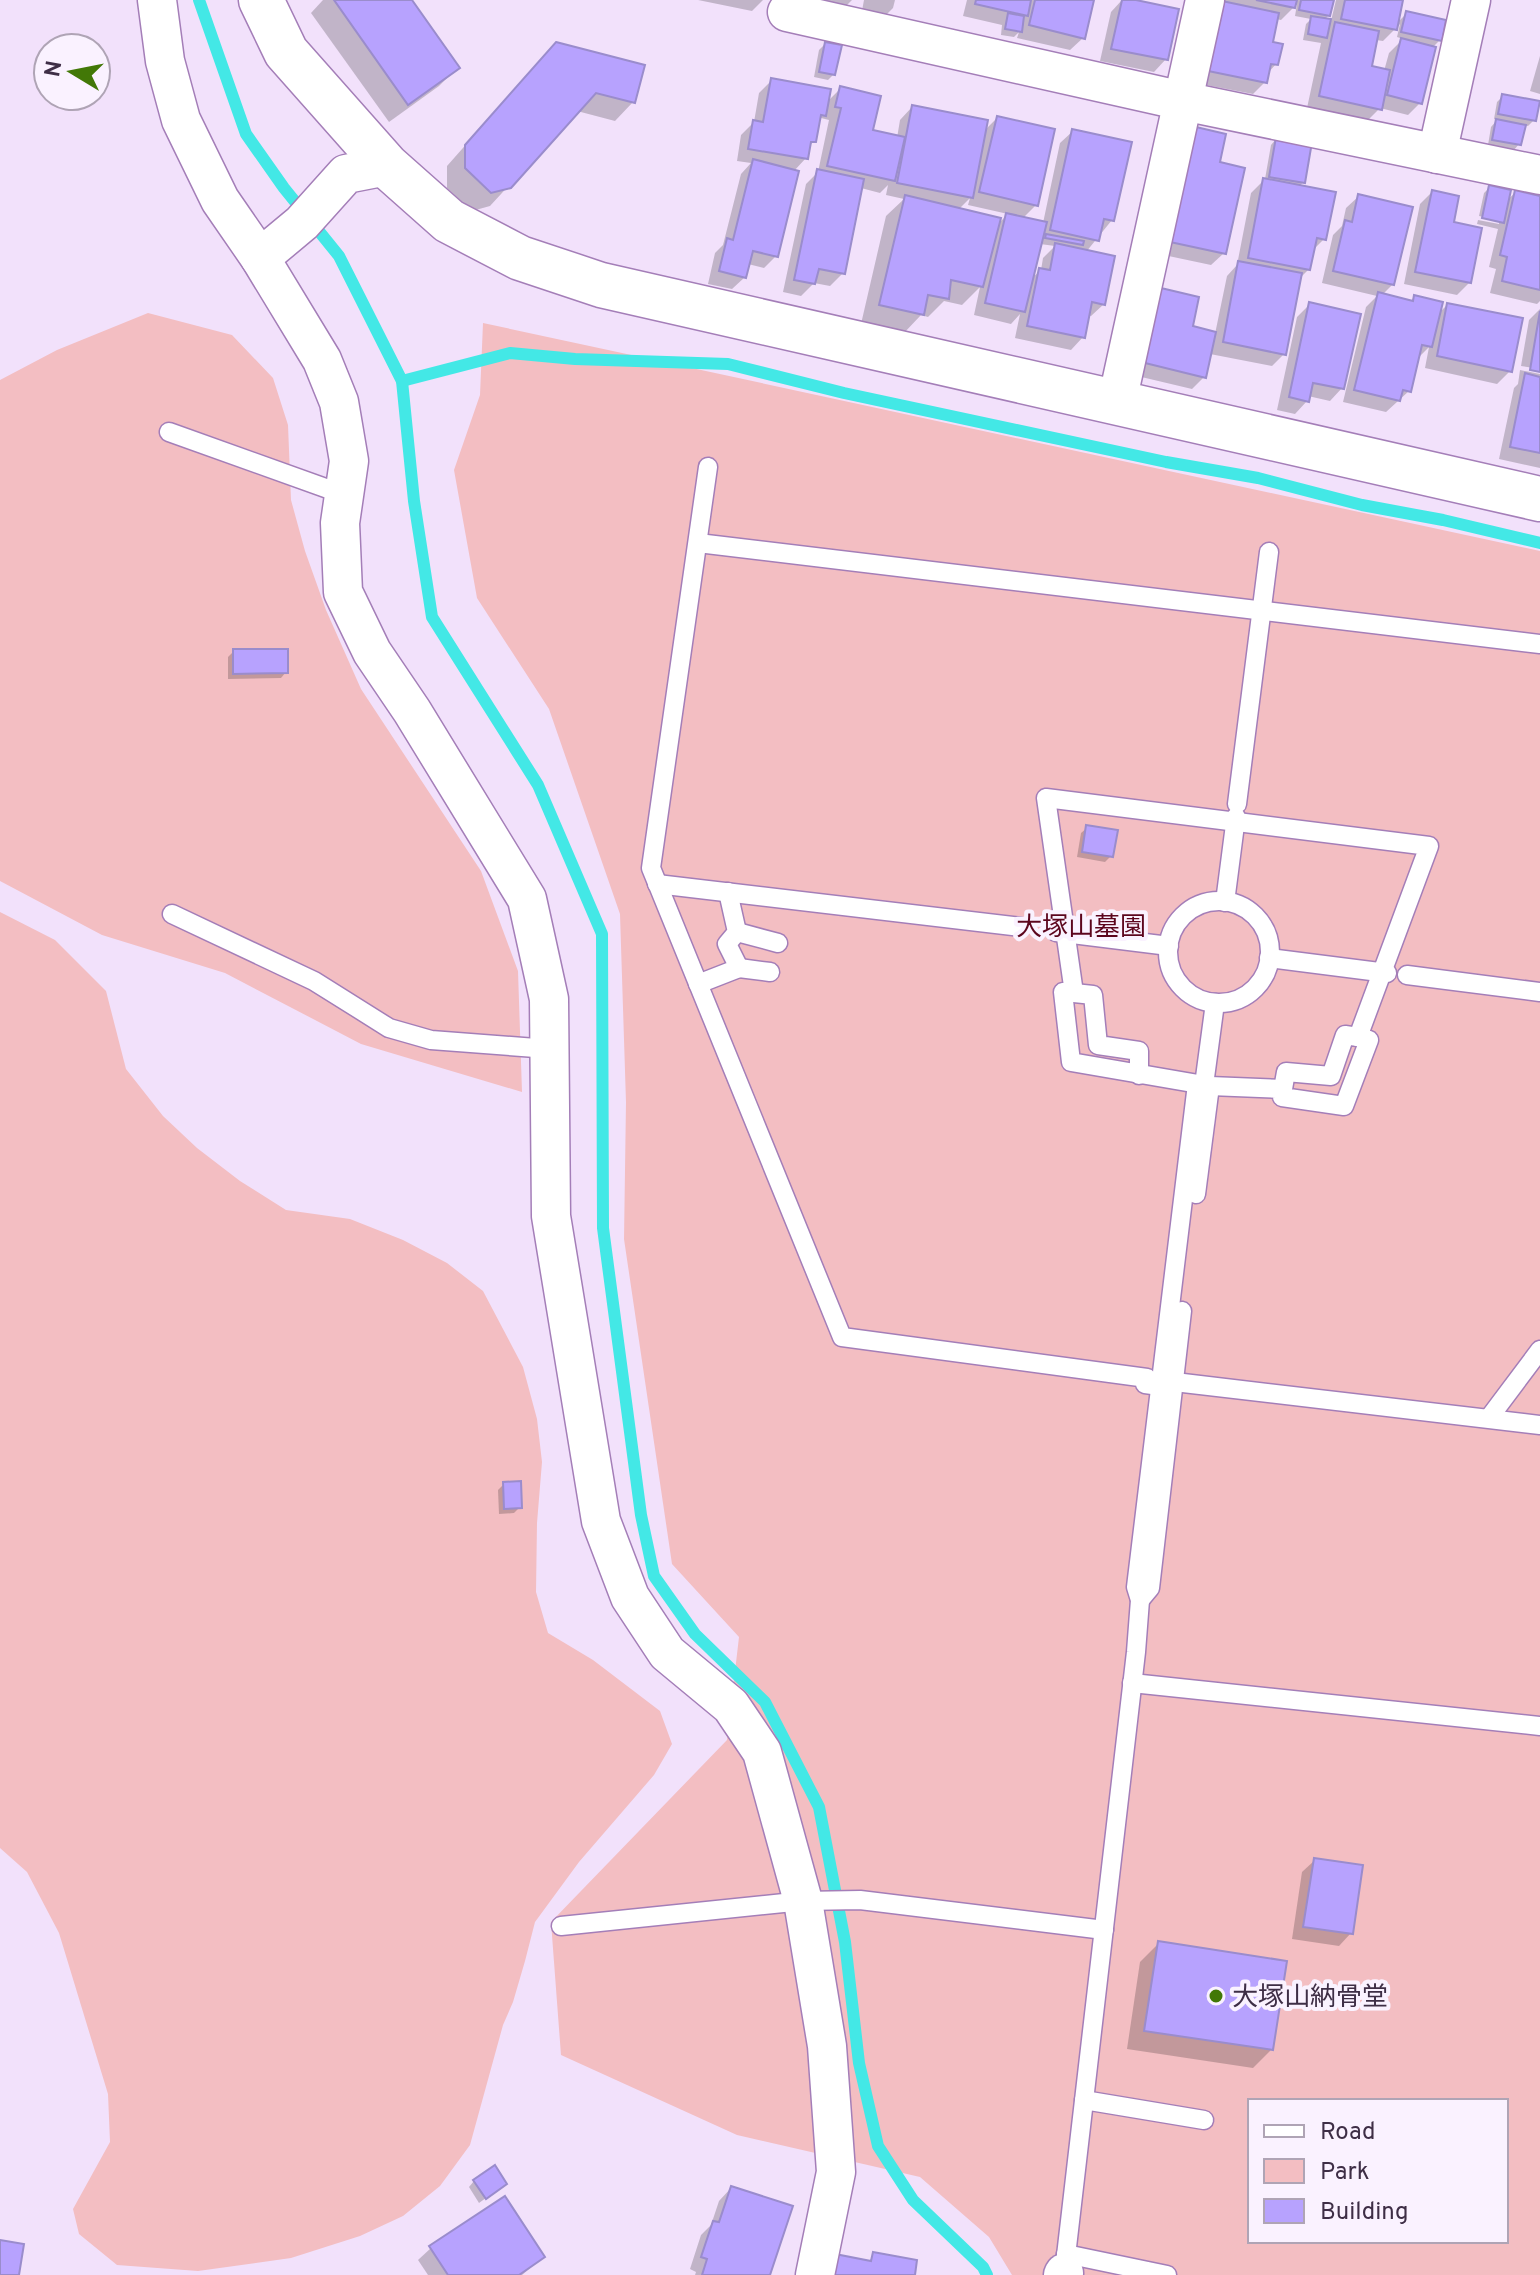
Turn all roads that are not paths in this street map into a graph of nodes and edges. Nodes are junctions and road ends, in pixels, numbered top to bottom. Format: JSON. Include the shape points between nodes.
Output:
{"nodes":[{"id":1,"x":157,"y":0,"type":"edge"},
{"id":2,"x":261,"y":0,"type":"edge"},
{"id":3,"x":1205,"y":0,"type":"edge"},
{"id":4,"x":1471,"y":0,"type":"edge"},
{"id":5,"x":787,"y":12,"type":"dead end"},
{"id":6,"x":1183,"y":101,"type":"junction"},
{"id":7,"x":1437,"y":154,"type":"junction"},
{"id":8,"x":366,"y":170,"type":"junction"},
{"id":9,"x":1540,"y":175,"type":"edge"},
{"id":10,"x":260,"y":258,"type":"junction"},
{"id":11,"x":1117,"y":402,"type":"junction"},
{"id":12,"x":169,"y":432,"type":"dead end"},
{"id":13,"x":708,"y":467,"type":"dead end"},
{"id":14,"x":345,"y":495,"type":"junction"},
{"id":15,"x":1540,"y":499,"type":"edge"},
{"id":16,"x":698,"y":543,"type":"junction"},
{"id":17,"x":1269,"y":552,"type":"dead end"},
{"id":18,"x":1261,"y":611,"type":"junction"},
{"id":19,"x":1540,"y":644,"type":"edge"},
{"id":20,"x":1236,"y":814,"type":"junction"},
{"id":21,"x":657,"y":884,"type":"junction"},
{"id":22,"x":728,"y":892,"type":"junction"},
{"id":23,"x":1225,"y":902,"type":"junction"},
{"id":24,"x":172,"y":914,"type":"dead end"},
{"id":25,"x":1021,"y":927,"type":"dead end"},
{"id":26,"x":737,"y":932,"type":"junction"},
{"id":27,"x":1060,"y":932,"type":"junction"},
{"id":28,"x":778,"y":943,"type":"dead end"},
{"id":29,"x":1169,"y":946,"type":"junction"},
{"id":30,"x":1269,"y":958,"type":"junction"},
{"id":31,"x":739,"y":968,"type":"junction"},
{"id":32,"x":770,"y":972,"type":"dead end"},
{"id":33,"x":1384,"y":973,"type":"junction"},
{"id":34,"x":1407,"y":975,"type":"dead end"},
{"id":35,"x":698,"y":984,"type":"junction"},
{"id":36,"x":1540,"y":992,"type":"edge"},
{"id":37,"x":1074,"y":993,"type":"junction"},
{"id":38,"x":1215,"y":1003,"type":"junction"},
{"id":39,"x":1358,"y":1037,"type":"junction"},
{"id":40,"x":549,"y":1049,"type":"junction"},
{"id":41,"x":1139,"y":1075,"type":"junction"},
{"id":42,"x":1203,"y":1085,"type":"junction"},
{"id":43,"x":1283,"y":1089,"type":"junction"},
{"id":44,"x":1180,"y":1277,"type":"junction"},
{"id":45,"x":1540,"y":1350,"type":"edge"},
{"id":46,"x":1183,"y":1383,"type":"dead end"},
{"id":47,"x":1160,"y":1386,"type":"junction"},
{"id":48,"x":1489,"y":1418,"type":"junction"},
{"id":49,"x":1540,"y":1425,"type":"edge"},
{"id":50,"x":1155,"y":1489,"type":"junction"},
{"id":51,"x":1132,"y":1683,"type":"junction"},
{"id":52,"x":1540,"y":1726,"type":"edge"},
{"id":53,"x":803,"y":1901,"type":"junction"},
{"id":54,"x":561,"y":1926,"type":"dead end"},
{"id":55,"x":1104,"y":1930,"type":"junction"},
{"id":56,"x":1084,"y":2100,"type":"junction"},
{"id":57,"x":1204,"y":2120,"type":"dead end"},
{"id":58,"x":1064,"y":2268,"type":"edge"},
{"id":59,"x":815,"y":2275,"type":"edge"},
{"id":60,"x":1167,"y":2275,"type":"edge"}],
"edges":[{"from":1,"to":10,"type":"street","via":[[165,61],[181,120],[220,200]]},
{"from":2,"to":8,"type":"street","via":[[286,52]]},
{"from":3,"to":6,"type":"street"},
{"from":4,"to":7,"type":"street"},
{"from":5,"to":6,"type":"street"},
{"from":6,"to":7,"type":"street"},
{"from":6,"to":11,"type":"street"},
{"from":7,"to":9,"type":"street"},
{"from":8,"to":10,"type":"street"},
{"from":8,"to":11,"type":"street","via":[[520,258],[601,285]]},
{"from":10,"to":14,"type":"street","via":[[322,360],[339,402],[349,461]]},
{"from":11,"to":15,"type":"street"},
{"from":12,"to":14,"type":"lane"},
{"from":13,"to":16,"type":"lane"},
{"from":14,"to":40,"type":"street","via":[[340,523],[343,592],[372,652],[527,899],[549,999]]},
{"from":16,"to":18,"type":"lane"},
{"from":16,"to":21,"type":"lane","via":[[651,868]]},
{"from":17,"to":18,"type":"lane"},
{"from":18,"to":19,"type":"lane"},
{"from":18,"to":20,"type":"lane"},
{"from":20,"to":23,"type":"lane"},
{"from":20,"to":27,"type":"lane","via":[[1046,798]]},
{"from":20,"to":33,"type":"lane","via":[[1429,846]]},
{"from":21,"to":22,"type":"lane"},
{"from":21,"to":35,"type":"lane"},
{"from":22,"to":25,"type":"lane"},
{"from":22,"to":26,"type":"lane"},
{"from":23,"to":29,"type":"lane","via":[[1198,905],[1181,917]]},
{"from":23,"to":30,"type":"lane","via":[[1254,915],[1266,933]]},
{"from":24,"to":40,"type":"lane","via":[[314,981],[389,1028],[431,1040]]},
{"from":26,"to":28,"type":"lane"},
{"from":26,"to":31,"type":"lane","via":[[727,944]]},
{"from":27,"to":29,"type":"lane"},
{"from":27,"to":37,"type":"lane"},
{"from":29,"to":38,"type":"lane","via":[[1172,974],[1188,994]]},
{"from":30,"to":33,"type":"lane"},
{"from":30,"to":38,"type":"lane","via":[[1263,979],[1248,994],[1227,1004]]},
{"from":31,"to":32,"type":"lane"},
{"from":31,"to":35,"type":"lane"},
{"from":33,"to":39,"type":"lane"},
{"from":34,"to":36,"type":"lane"},
{"from":35,"to":47,"type":"lane","via":[[842,1337],[1147,1378],[1145,1384]]},
{"from":37,"to":41,"type":"lane","via":[[1093,995],[1098,1045],[1139,1051]]},
{"from":37,"to":41,"type":"lane","via":[[1063,992],[1071,1062]]},
{"from":38,"to":42,"type":"lane"},
{"from":39,"to":43,"type":"lane","via":[[1345,1035],[1331,1076],[1286,1072]]},
{"from":39,"to":43,"type":"lane","via":[[1369,1040],[1344,1106],[1282,1097]]},
{"from":40,"to":53,"type":"street","via":[[551,1216],[601,1521],[630,1597],[667,1653],[731,1706],[762,1752]]},
{"from":41,"to":42,"type":"lane"},
{"from":42,"to":43,"type":"lane"},
{"from":42,"to":44,"type":"lane"},
{"from":44,"to":47,"type":"lane"},
{"from":44,"to":50,"type":"lane"},
{"from":45,"to":48,"type":"lane"},
{"from":46,"to":48,"type":"lane"},
{"from":47,"to":50,"type":"lane"},
{"from":48,"to":49,"type":"lane"},
{"from":50,"to":51,"type":"lane","via":[[1136,1587],[1140,1600]]},
{"from":51,"to":52,"type":"lane"},
{"from":51,"to":55,"type":"lane"},
{"from":53,"to":54,"type":"lane"},
{"from":53,"to":55,"type":"lane","via":[[860,1900]]},
{"from":53,"to":59,"type":"street","via":[[827,2046],[836,2172]]},
{"from":55,"to":56,"type":"lane"},
{"from":56,"to":57,"type":"lane"},
{"from":56,"to":58,"type":"lane"},
{"from":58,"to":60,"type":"lane"}]}
